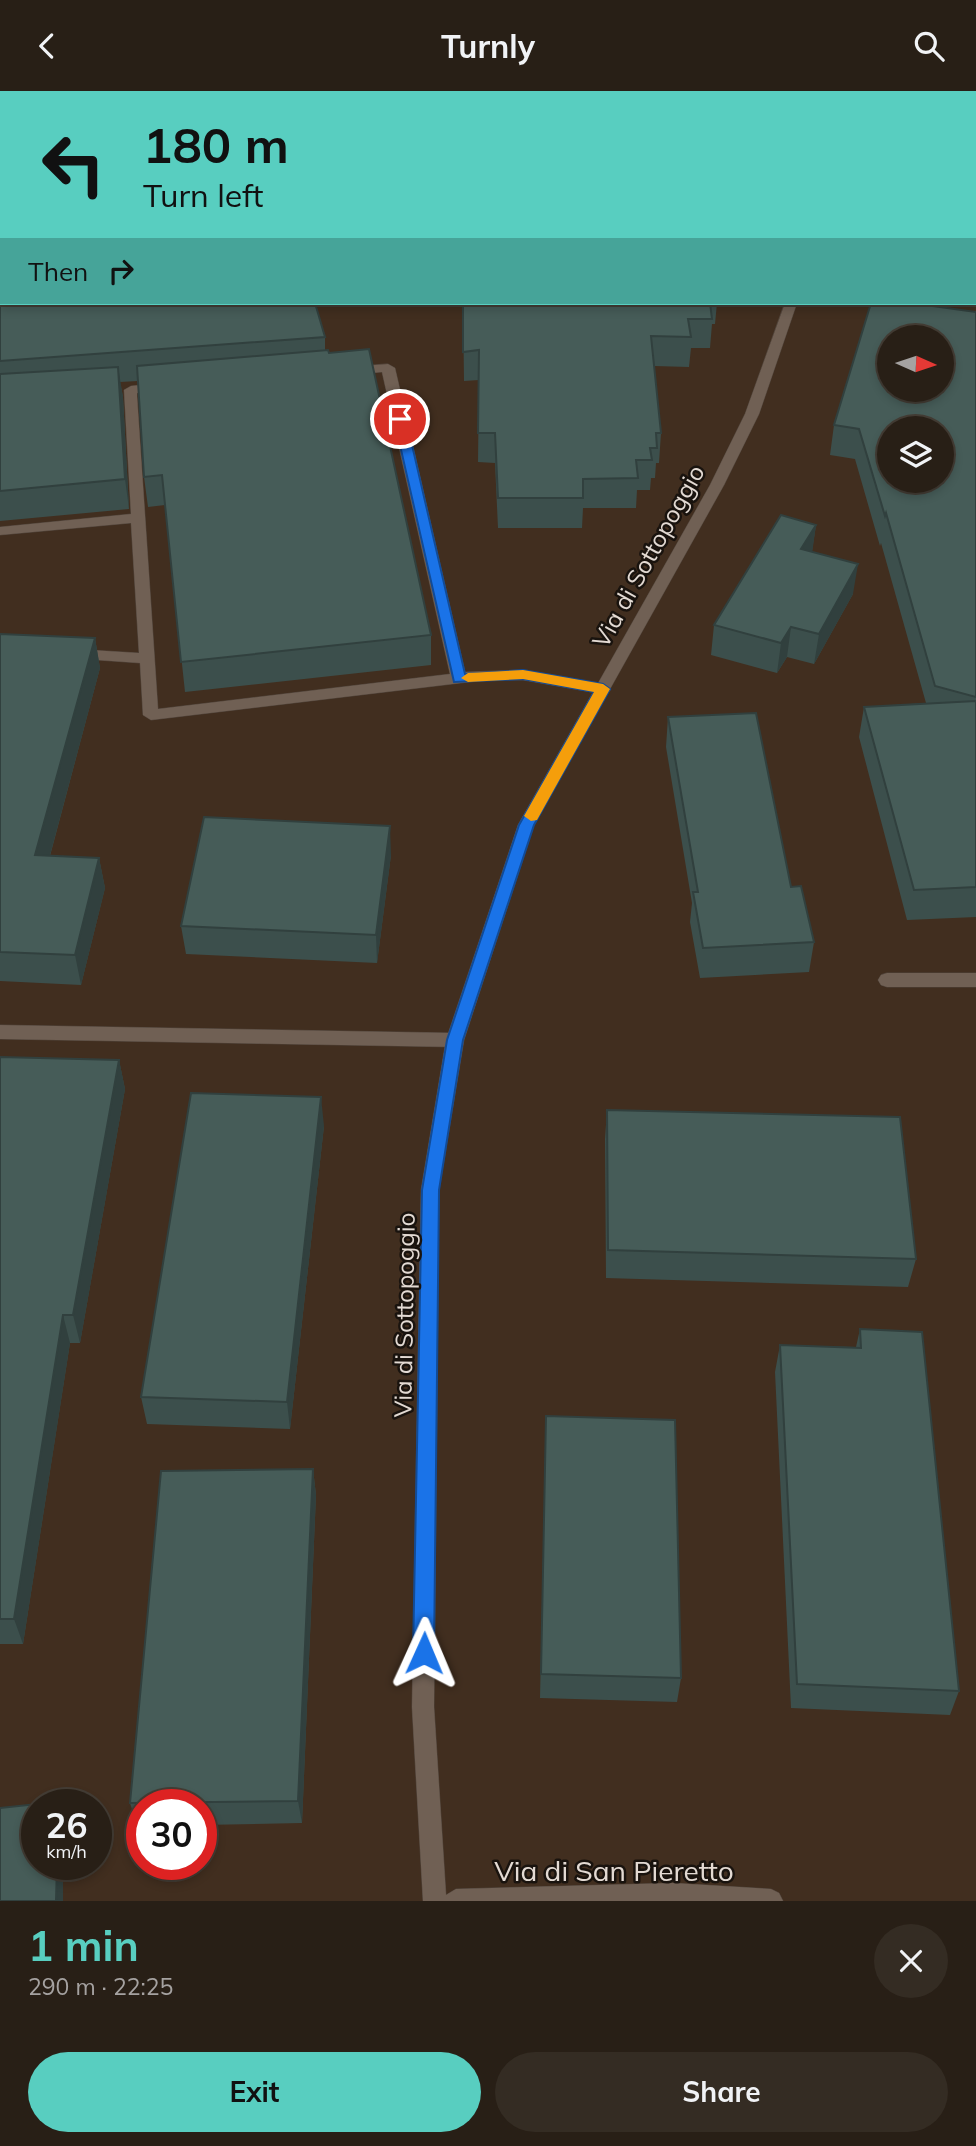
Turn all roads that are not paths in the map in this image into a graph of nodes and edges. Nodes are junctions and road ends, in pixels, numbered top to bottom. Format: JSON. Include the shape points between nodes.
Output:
{"nodes":[{"id":1,"x":790,"y":305,"type":"edge"},
{"id":2,"x":334,"y":372,"type":"edge"},
{"id":3,"x":172,"y":386,"type":"edge"},
{"id":4,"x":138,"y":519,"type":"junction"},
{"id":5,"x":0,"y":531,"type":"edge"},
{"id":6,"x":53,"y":653,"type":"edge"},
{"id":7,"x":147,"y":658,"type":"junction"},
{"id":8,"x":459,"y":679,"type":"junction"},
{"id":9,"x":603,"y":689,"type":"junction"},
{"id":10,"x":887,"y":980,"type":"dead end"},
{"id":11,"x":976,"y":980,"type":"edge"},
{"id":12,"x":0,"y":1032,"type":"edge"},
{"id":13,"x":455,"y":1040,"type":"junction"},
{"id":14,"x":435,"y":1901,"type":"edge"},
{"id":15,"x":456,"y":1901,"type":"edge"},
{"id":16,"x":771,"y":1901,"type":"edge"}],
"edges":[{"from":1,"to":9,"type":"street","name":"Via di Sottopoggio","via":[[752,414]]},
{"from":2,"to":8,"type":"street","via":[[388,368]]},
{"from":3,"to":4,"type":"street","via":[[125,390]]},
{"from":4,"to":5,"type":"street"},
{"from":4,"to":7,"type":"street"},
{"from":6,"to":7,"type":"street"},
{"from":7,"to":8,"type":"street","via":[[151,715]]},
{"from":8,"to":9,"type":"street","via":[[523,675]]},
{"from":9,"to":13,"type":"street","name":"Via di Sottopoggio","via":[[526,825]]},
{"from":10,"to":11,"type":"street"},
{"from":12,"to":13,"type":"street"},
{"from":13,"to":14,"type":"street","name":"Via di Sottopoggio","via":[[430,1190],[423,1707]]},
{"from":15,"to":16,"type":"street","name":"Via di San Pieretto","via":[[673,1895]]}]}
